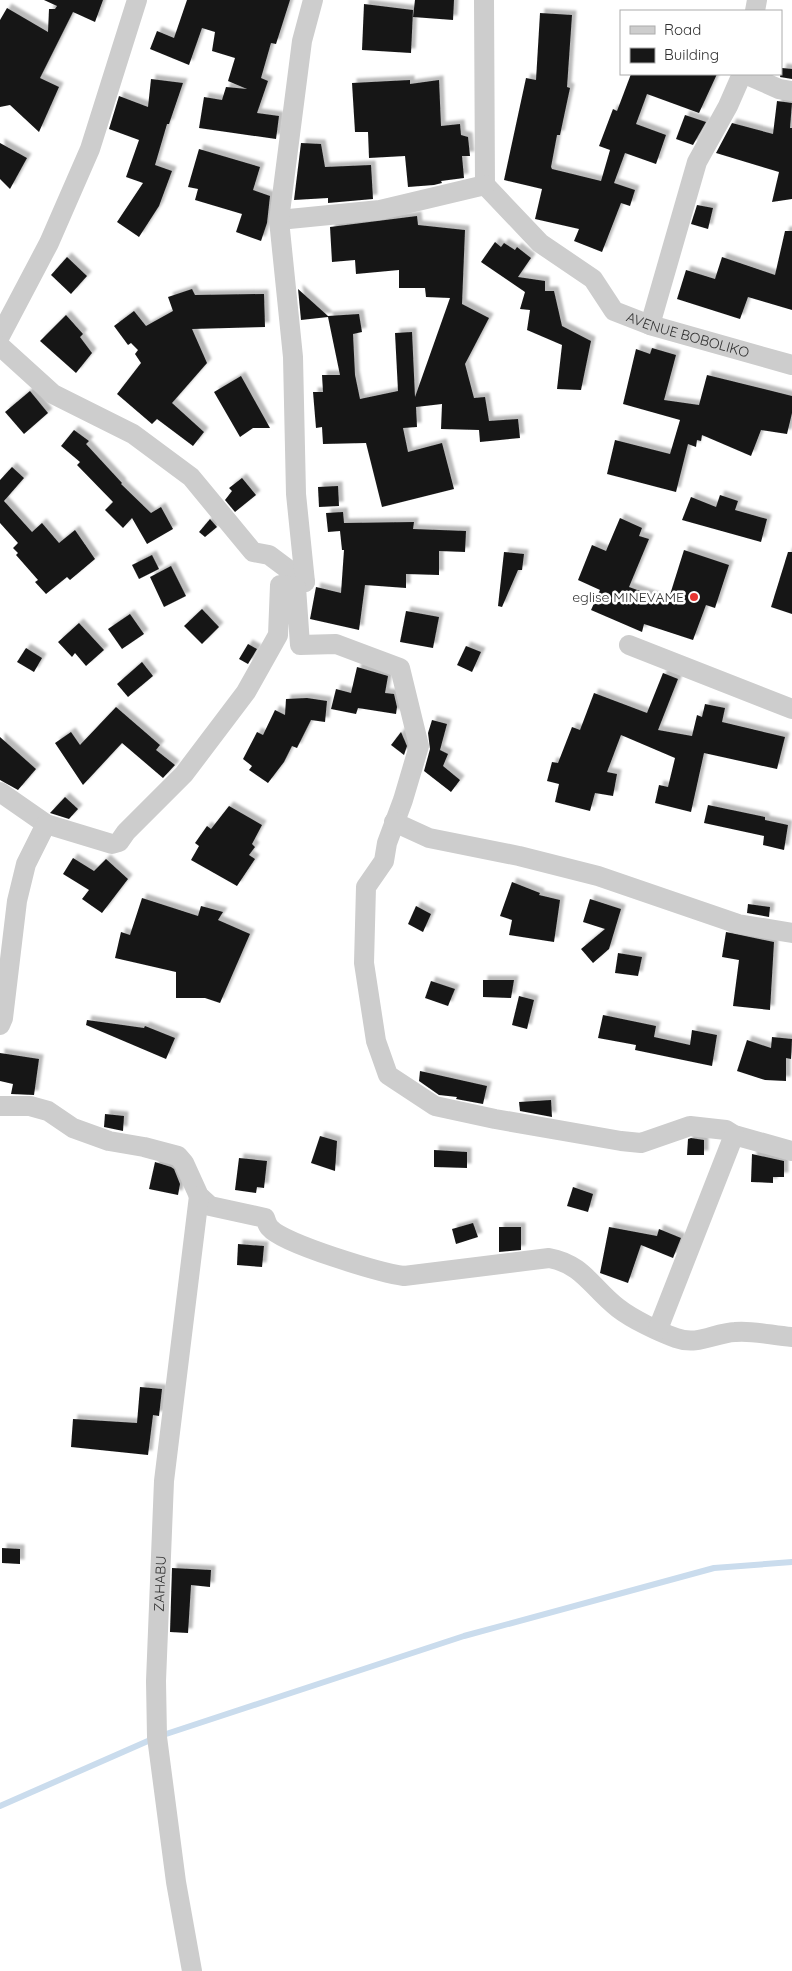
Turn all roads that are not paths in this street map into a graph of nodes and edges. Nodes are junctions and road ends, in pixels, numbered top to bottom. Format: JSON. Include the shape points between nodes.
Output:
{"nodes":[{"id":1,"x":137,"y":0,"type":"edge"},
{"id":2,"x":313,"y":0,"type":"edge"},
{"id":3,"x":484,"y":0,"type":"edge"},
{"id":4,"x":744,"y":75,"type":"edge"},
{"id":5,"x":746,"y":75,"type":"edge"},
{"id":6,"x":792,"y":91,"type":"edge"},
{"id":7,"x":485,"y":185,"type":"junction"},
{"id":8,"x":279,"y":220,"type":"junction"},
{"id":9,"x":650,"y":325,"type":"junction"},
{"id":10,"x":0,"y":336,"type":"edge"},
{"id":11,"x":0,"y":346,"type":"edge"},
{"id":12,"x":792,"y":365,"type":"edge"},
{"id":13,"x":629,"y":645,"type":"dead end"},
{"id":14,"x":792,"y":709,"type":"edge"},
{"id":15,"x":0,"y":792,"type":"edge"},
{"id":16,"x":394,"y":822,"type":"junction"},
{"id":17,"x":46,"y":824,"type":"junction"},
{"id":18,"x":792,"y":933,"type":"edge"},
{"id":19,"x":0,"y":1025,"type":"edge"},
{"id":20,"x":0,"y":1106,"type":"edge"},
{"id":21,"x":734,"y":1134,"type":"junction"},
{"id":22,"x":792,"y":1151,"type":"edge"},
{"id":23,"x":200,"y":1196,"type":"junction"},
{"id":24,"x":658,"y":1329,"type":"junction"},
{"id":25,"x":792,"y":1337,"type":"edge"},
{"id":26,"x":192,"y":1971,"type":"edge"}],
"edges":[{"from":1,"to":10,"type":"street","via":[[90,149],[49,243]]},
{"from":2,"to":8,"type":"street","via":[[302,41]]},
{"from":3,"to":7,"type":"street"},
{"from":4,"to":9,"type":"street","via":[[697,162]]},
{"from":5,"to":6,"type":"street"},
{"from":7,"to":8,"type":"street","via":[[380,210]]},
{"from":7,"to":9,"type":"street","name":"AVENUE BOBOLIKO","via":[[540,243],[592,279],[614,311]]},
{"from":8,"to":11,"type":"street","via":[[293,357],[296,494],[304,582],[269,554],[253,552],[191,477],[132,434],[53,394]]},
{"from":9,"to":12,"type":"street","name":"AVENUE BOBOLIKO"},
{"from":13,"to":14,"type":"street"},
{"from":15,"to":17,"type":"street"},
{"from":16,"to":17,"type":"street","via":[[419,746],[400,668],[336,644],[300,645],[296,587],[280,585],[278,635],[246,692],[184,774],[119,842],[112,844]]},
{"from":16,"to":18,"type":"street","via":[[429,838],[598,876],[738,924]]},
{"from":16,"to":21,"type":"street","via":[[384,861],[366,887],[364,963],[376,1041],[388,1076],[435,1106],[621,1141],[641,1143],[690,1126],[726,1130]]},
{"from":17,"to":19,"type":"street","via":[[26,864],[17,901]]},
{"from":20,"to":23,"type":"street","via":[[30,1106],[48,1111],[73,1128],[109,1141],[178,1156]]},
{"from":21,"to":22,"type":"street"},
{"from":21,"to":24,"type":"street"},
{"from":23,"to":24,"type":"street","via":[[210,1206],[265,1218],[270,1229],[303,1246],[385,1274],[404,1276],[549,1258],[562,1261],[580,1271],[620,1310]]},
{"from":23,"to":26,"type":"street","name":"ZAHABU","via":[[164,1481],[156,1681],[157,1736],[176,1882]]},
{"from":24,"to":25,"type":"street","via":[[692,1341],[736,1332]]}]}
